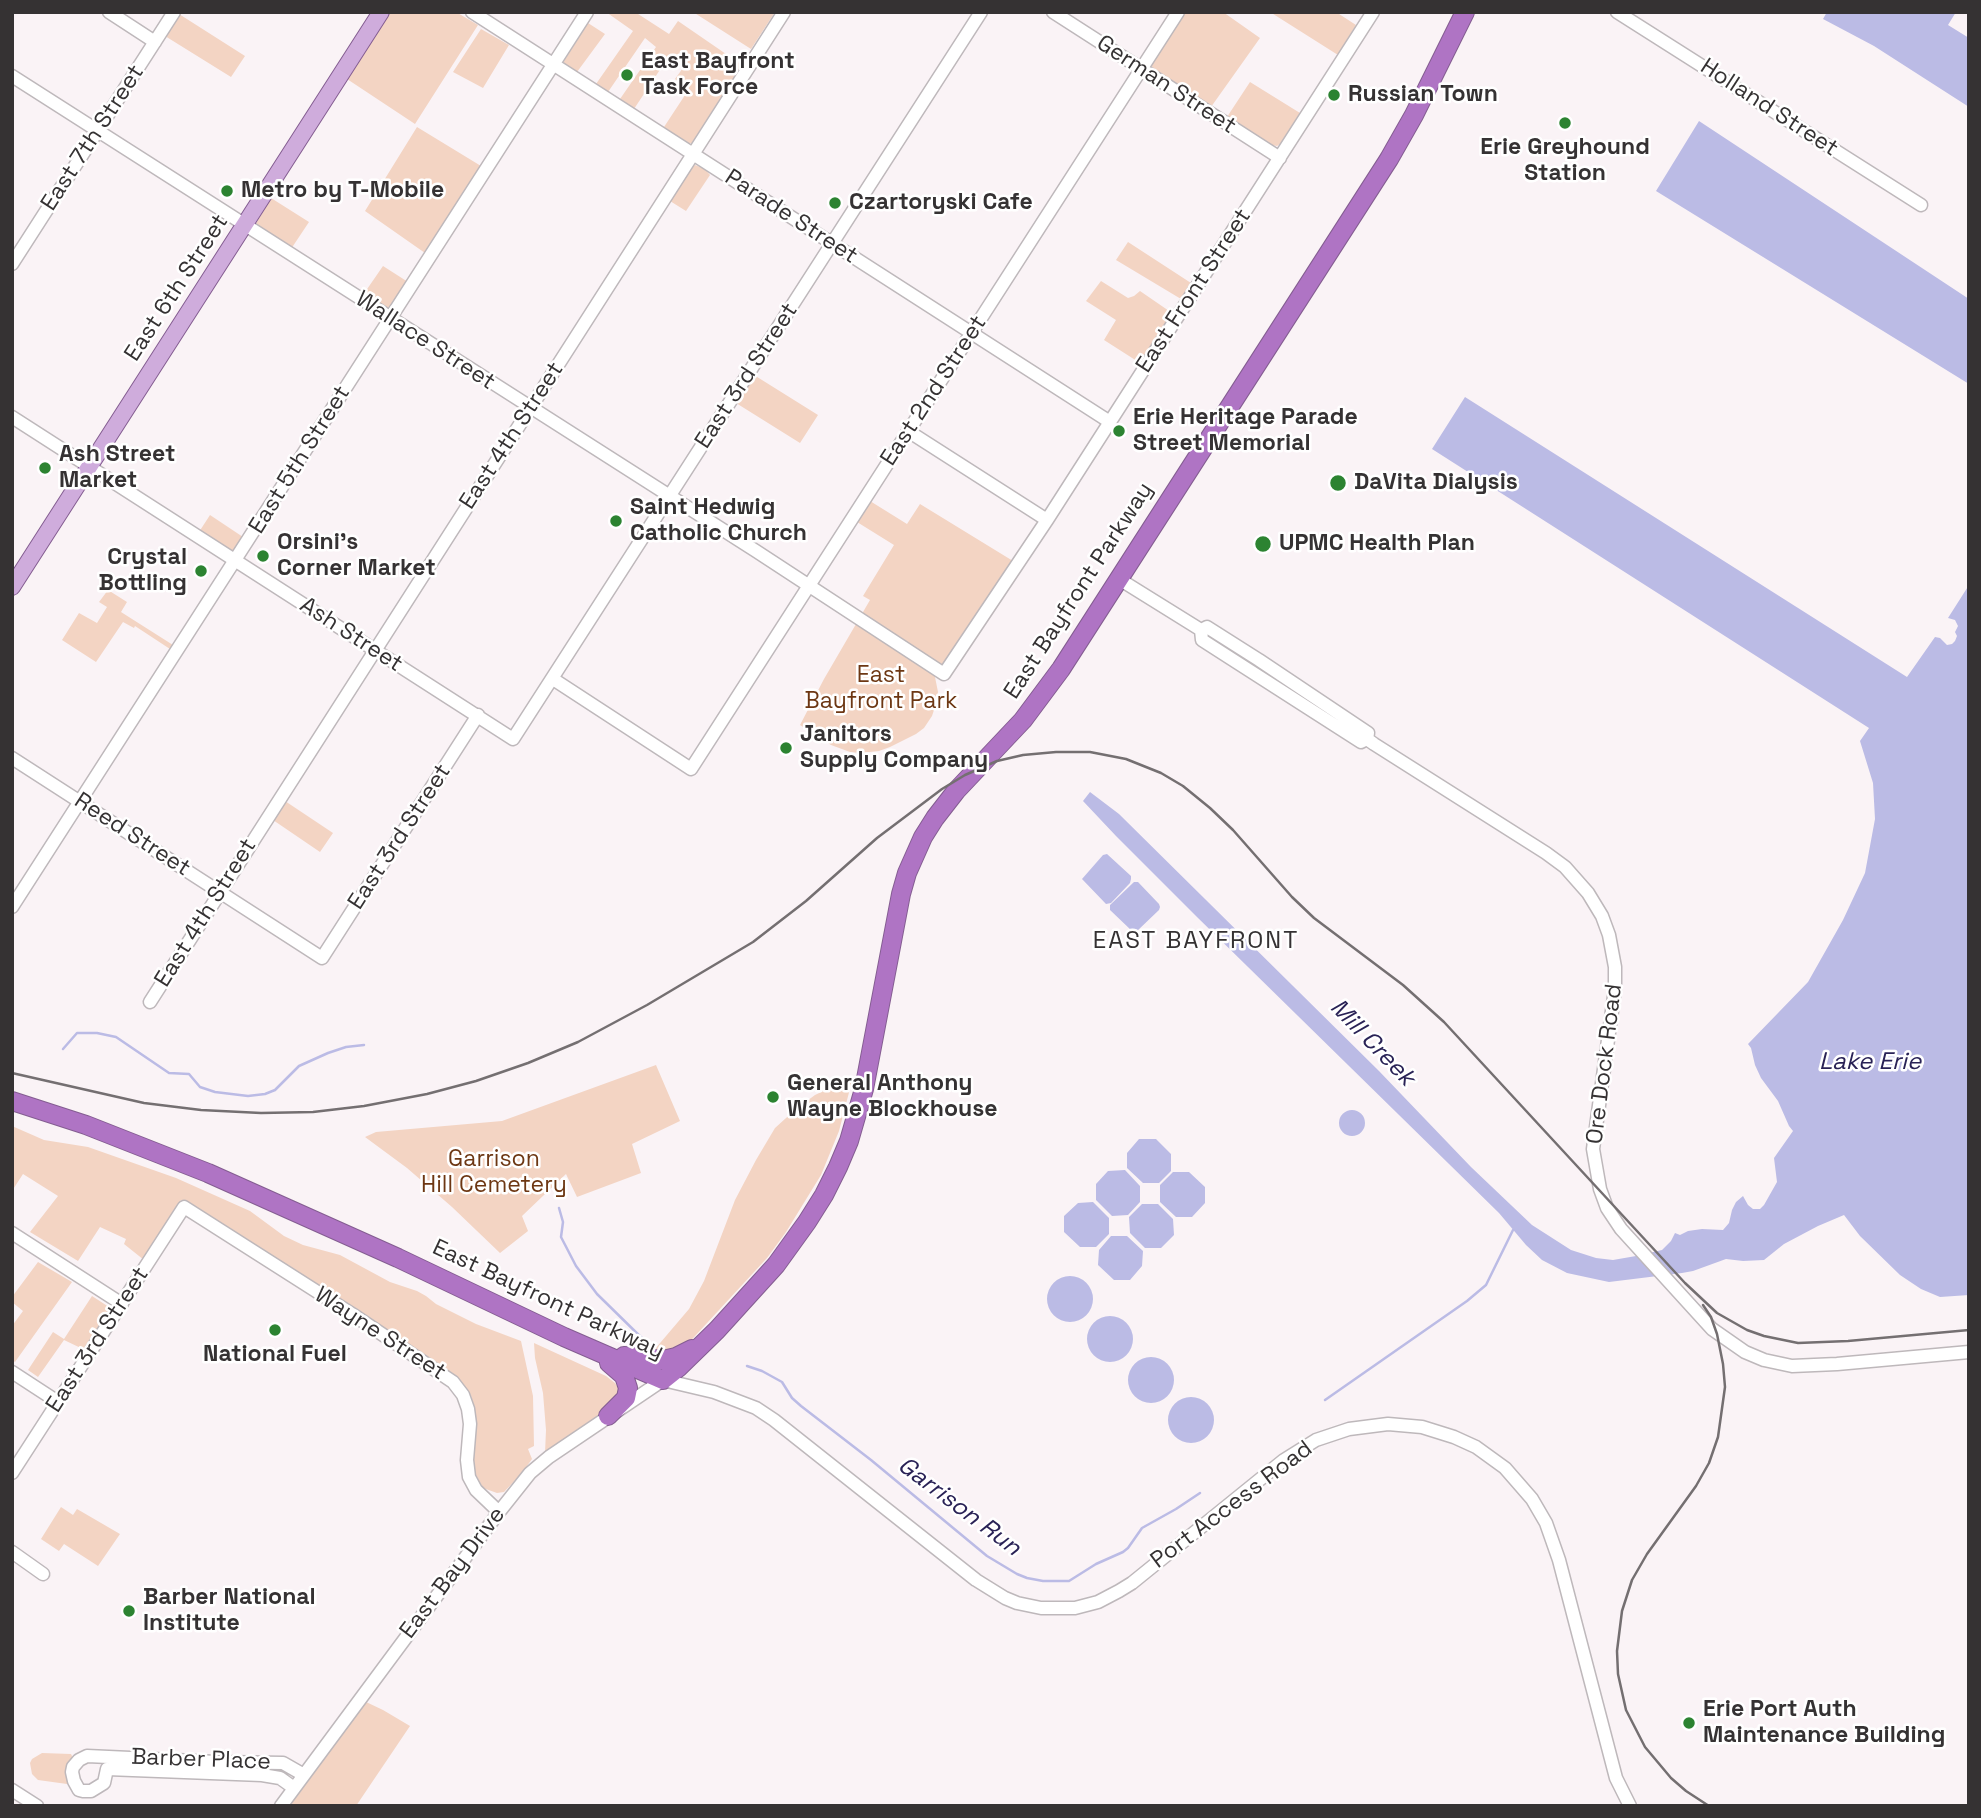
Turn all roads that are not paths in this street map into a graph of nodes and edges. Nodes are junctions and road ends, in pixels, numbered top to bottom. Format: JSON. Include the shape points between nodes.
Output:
{"nodes":[{"id":1,"x":108,"y":12,"type":"edge"},
{"id":2,"x":174,"y":12,"type":"edge"},
{"id":3,"x":381,"y":12,"type":"edge"},
{"id":4,"x":471,"y":12,"type":"edge"},
{"id":5,"x":587,"y":12,"type":"edge"},
{"id":6,"x":784,"y":12,"type":"edge"},
{"id":7,"x":981,"y":12,"type":"edge"},
{"id":8,"x":1053,"y":12,"type":"edge"},
{"id":9,"x":1178,"y":12,"type":"edge"},
{"id":10,"x":1373,"y":12,"type":"edge"},
{"id":11,"x":1465,"y":12,"type":"edge"},
{"id":12,"x":1617,"y":12,"type":"edge"},
{"id":13,"x":155,"y":42,"type":"junction"},
{"id":14,"x":553,"y":65,"type":"junction"},
{"id":15,"x":1141,"y":69,"type":"junction"},
{"id":16,"x":12,"y":76,"type":"edge"},
{"id":17,"x":98,"y":131,"type":"junction"},
{"id":18,"x":692,"y":154,"type":"junction"},
{"id":19,"x":1280,"y":158,"type":"junction"},
{"id":20,"x":1921,"y":205,"type":"dead end"},
{"id":21,"x":244,"y":225,"type":"junction"},
{"id":22,"x":832,"y":243,"type":"junction"},
{"id":23,"x":12,"y":264,"type":"edge"},
{"id":24,"x":390,"y":318,"type":"junction"},
{"id":25,"x":971,"y":334,"type":"junction"},
{"id":26,"x":530,"y":408,"type":"junction"},
{"id":27,"x":12,"y":417,"type":"edge"},
{"id":28,"x":1110,"y":422,"type":"junction"},
{"id":29,"x":908,"y":431,"type":"junction"},
{"id":30,"x":89,"y":467,"type":"junction"},
{"id":31,"x":669,"y":497,"type":"junction"},
{"id":32,"x":1047,"y":520,"type":"junction"},
{"id":33,"x":236,"y":561,"type":"junction"},
{"id":34,"x":1119,"y":579,"type":"junction"},
{"id":35,"x":808,"y":586,"type":"junction"},
{"id":36,"x":12,"y":587,"type":"edge"},
{"id":37,"x":375,"y":650,"type":"junction"},
{"id":38,"x":944,"y":674,"type":"joint"},
{"id":39,"x":553,"y":679,"type":"junction"},
{"id":40,"x":478,"y":715,"type":"junction"},
{"id":41,"x":513,"y":739,"type":"joint"},
{"id":42,"x":12,"y":758,"type":"edge"},
{"id":43,"x":79,"y":802,"type":"junction"},
{"id":44,"x":219,"y":891,"type":"junction"},
{"id":45,"x":12,"y":907,"type":"edge"},
{"id":46,"x":322,"y":958,"type":"joint"},
{"id":47,"x":150,"y":1002,"type":"dead end"},
{"id":48,"x":12,"y":1101,"type":"edge"},
{"id":49,"x":184,"y":1207,"type":"joint"},
{"id":50,"x":12,"y":1233,"type":"edge"},
{"id":51,"x":122,"y":1304,"type":"junction"},
{"id":52,"x":707,"y":1340,"type":"junction"},
{"id":53,"x":586,"y":1347,"type":"junction"},
{"id":54,"x":1969,"y":1352,"type":"edge"},
{"id":55,"x":12,"y":1372,"type":"edge"},
{"id":56,"x":663,"y":1380,"type":"junction"},
{"id":57,"x":58,"y":1402,"type":"junction"},
{"id":58,"x":608,"y":1416,"type":"junction"},
{"id":59,"x":12,"y":1473,"type":"edge"},
{"id":60,"x":499,"y":1512,"type":"junction"},
{"id":61,"x":12,"y":1552,"type":"edge"},
{"id":62,"x":43,"y":1574,"type":"dead end"},
{"id":63,"x":96,"y":1756,"type":"junction"},
{"id":64,"x":107,"y":1769,"type":"junction"},
{"id":65,"x":304,"y":1775,"type":"junction"},
{"id":66,"x":294,"y":1788,"type":"junction"},
{"id":67,"x":12,"y":1790,"type":"edge"},
{"id":68,"x":37,"y":1806,"type":"edge"},
{"id":69,"x":281,"y":1806,"type":"edge"},
{"id":70,"x":1630,"y":1806,"type":"edge"}],
"edges":[{"from":1,"to":13,"type":"street"},
{"from":2,"to":13,"type":"street","name":"East 7th Street"},
{"from":3,"to":21,"type":"main road","name":"East 6th Street"},
{"from":4,"to":14,"type":"street","name":"Parade Street"},
{"from":5,"to":14,"type":"street","name":"East 5th Street"},
{"from":6,"to":18,"type":"street","name":"East 4th Street"},
{"from":7,"to":22,"type":"street","name":"East 3rd Street"},
{"from":8,"to":15,"type":"street","name":"German Street"},
{"from":9,"to":15,"type":"street","name":"East 2nd Street"},
{"from":10,"to":19,"type":"street","name":"East Front Street"},
{"from":11,"to":34,"type":"highway","name":"East Bayfront Parkway","via":[[1389,159]]},
{"from":12,"to":20,"type":"street","name":"Holland Street"},
{"from":13,"to":17,"type":"street","name":"East 7th Street"},
{"from":14,"to":18,"type":"street","name":"Parade Street"},
{"from":14,"to":24,"type":"street","name":"East 5th Street"},
{"from":15,"to":19,"type":"street","name":"German Street"},
{"from":15,"to":25,"type":"street","name":"East 2nd Street"},
{"from":16,"to":17,"type":"street","name":"Wallace Street"},
{"from":17,"to":21,"type":"street","name":"Wallace Street"},
{"from":17,"to":23,"type":"street","name":"East 7th Street"},
{"from":18,"to":22,"type":"street","name":"Parade Street"},
{"from":18,"to":26,"type":"street","name":"East 4th Street"},
{"from":19,"to":28,"type":"street","name":"East Front Street"},
{"from":21,"to":24,"type":"street","name":"Wallace Street"},
{"from":21,"to":30,"type":"main road","name":"East 6th Street"},
{"from":22,"to":25,"type":"street","name":"Parade Street"},
{"from":22,"to":31,"type":"street","name":"East 3rd Street"},
{"from":24,"to":26,"type":"street","name":"Wallace Street"},
{"from":24,"to":33,"type":"street","name":"East 5th Street"},
{"from":25,"to":28,"type":"street","name":"Parade Street"},
{"from":25,"to":29,"type":"street","name":"East 2nd Street"},
{"from":26,"to":31,"type":"street","name":"Wallace Street"},
{"from":26,"to":37,"type":"street","name":"East 4th Street"},
{"from":27,"to":30,"type":"street","name":"Ash Street"},
{"from":28,"to":32,"type":"street","name":"East Front Street"},
{"from":29,"to":32,"type":"street"},
{"from":29,"to":35,"type":"street","name":"East 2nd Street"},
{"from":30,"to":33,"type":"street","name":"Ash Street"},
{"from":30,"to":36,"type":"main road","name":"East 6th Street"},
{"from":31,"to":35,"type":"street","name":"Wallace Street"},
{"from":31,"to":39,"type":"street","name":"East 3rd Street"},
{"from":32,"to":38,"type":"street","name":"East Front Street"},
{"from":33,"to":37,"type":"street","name":"Ash Street"},
{"from":33,"to":43,"type":"street","name":"East 5th Street"},
{"from":34,"to":52,"type":"highway","name":"East Bayfront Parkway","via":[[1039,701],[956,791],[923,837],[901,894],[864,1089],[849,1142],[824,1195],[791,1245]]},
{"from":34,"to":54,"type":"street","name":"Ore Dock Road","via":[[1259,660],[1368,733],[1367,739],[1556,860],[1588,893],[1602,916],[1613,951],[1615,989],[1593,1149],[1600,1189],[1612,1217],[1717,1334],[1745,1352],[1792,1366]]},
{"from":35,"to":38,"type":"street","name":"Wallace Street"},
{"from":35,"to":39,"type":"street","name":"East 2nd Street","via":[[691,769]]},
{"from":37,"to":40,"type":"street","name":"Ash Street"},
{"from":37,"to":44,"type":"street","name":"East 4th Street"},
{"from":39,"to":41,"type":"street","name":"East 3rd Street"},
{"from":40,"to":41,"type":"street","name":"Ash Street"},
{"from":40,"to":46,"type":"street","name":"East 3rd Street"},
{"from":42,"to":43,"type":"street","name":"Reed Street"},
{"from":43,"to":44,"type":"street","name":"Reed Street"},
{"from":43,"to":45,"type":"street","name":"East 5th Street"},
{"from":44,"to":46,"type":"street","name":"Reed Street"},
{"from":44,"to":47,"type":"street","name":"East 4th Street"},
{"from":48,"to":53,"type":"highway","name":"East Bayfront Parkway","via":[[208,1173]]},
{"from":49,"to":51,"type":"street","name":"East 3rd Street"},
{"from":49,"to":60,"type":"street","name":"Wayne Street","via":[[457,1386],[469,1416],[469,1477]]},
{"from":50,"to":51,"type":"street"},
{"from":51,"to":57,"type":"street","name":"East 3rd Street"},
{"from":52,"to":53,"type":"highway","via":[[663,1360]]},
{"from":52,"to":56,"type":"highway","name":"East Bayfront Parkway"},
{"from":53,"to":56,"type":"highway","name":"East Bayfront Parkway"},
{"from":53,"to":58,"type":"highway","via":[[621,1372],[628,1384],[626,1398]]},
{"from":55,"to":57,"type":"street"},
{"from":56,"to":58,"type":"street","name":"East Bay Drive"},
{"from":56,"to":70,"type":"street","name":"Port Access Road","via":[[756,1408],[976,1580],[1005,1598],[1041,1608],[1075,1608],[1119,1591],[1284,1460],[1322,1438],[1388,1424],[1422,1427],[1454,1437],[1505,1468],[1546,1523],[1616,1778]]},
{"from":57,"to":59,"type":"street","name":"East 3rd Street"},
{"from":58,"to":60,"type":"street","name":"East Bay Drive","via":[[534,1468]]},
{"from":60,"to":65,"type":"street","name":"East Bay Drive"},
{"from":61,"to":62,"type":"street"},
{"from":63,"to":64,"type":"street","name":"Barber Place"},
{"from":63,"to":64,"type":"street","name":"Barber Place","via":[[83,1758],[73,1767],[79,1790],[98,1788]]},
{"from":63,"to":65,"type":"street","name":"Barber Place","via":[[283,1763]]},
{"from":64,"to":66,"type":"street","name":"Barber Place","via":[[262,1775],[279,1778]]},
{"from":65,"to":66,"type":"street","name":"East Bay Drive"},
{"from":66,"to":69,"type":"street","name":"East Bay Drive"},
{"from":67,"to":68,"type":"street"}]}
